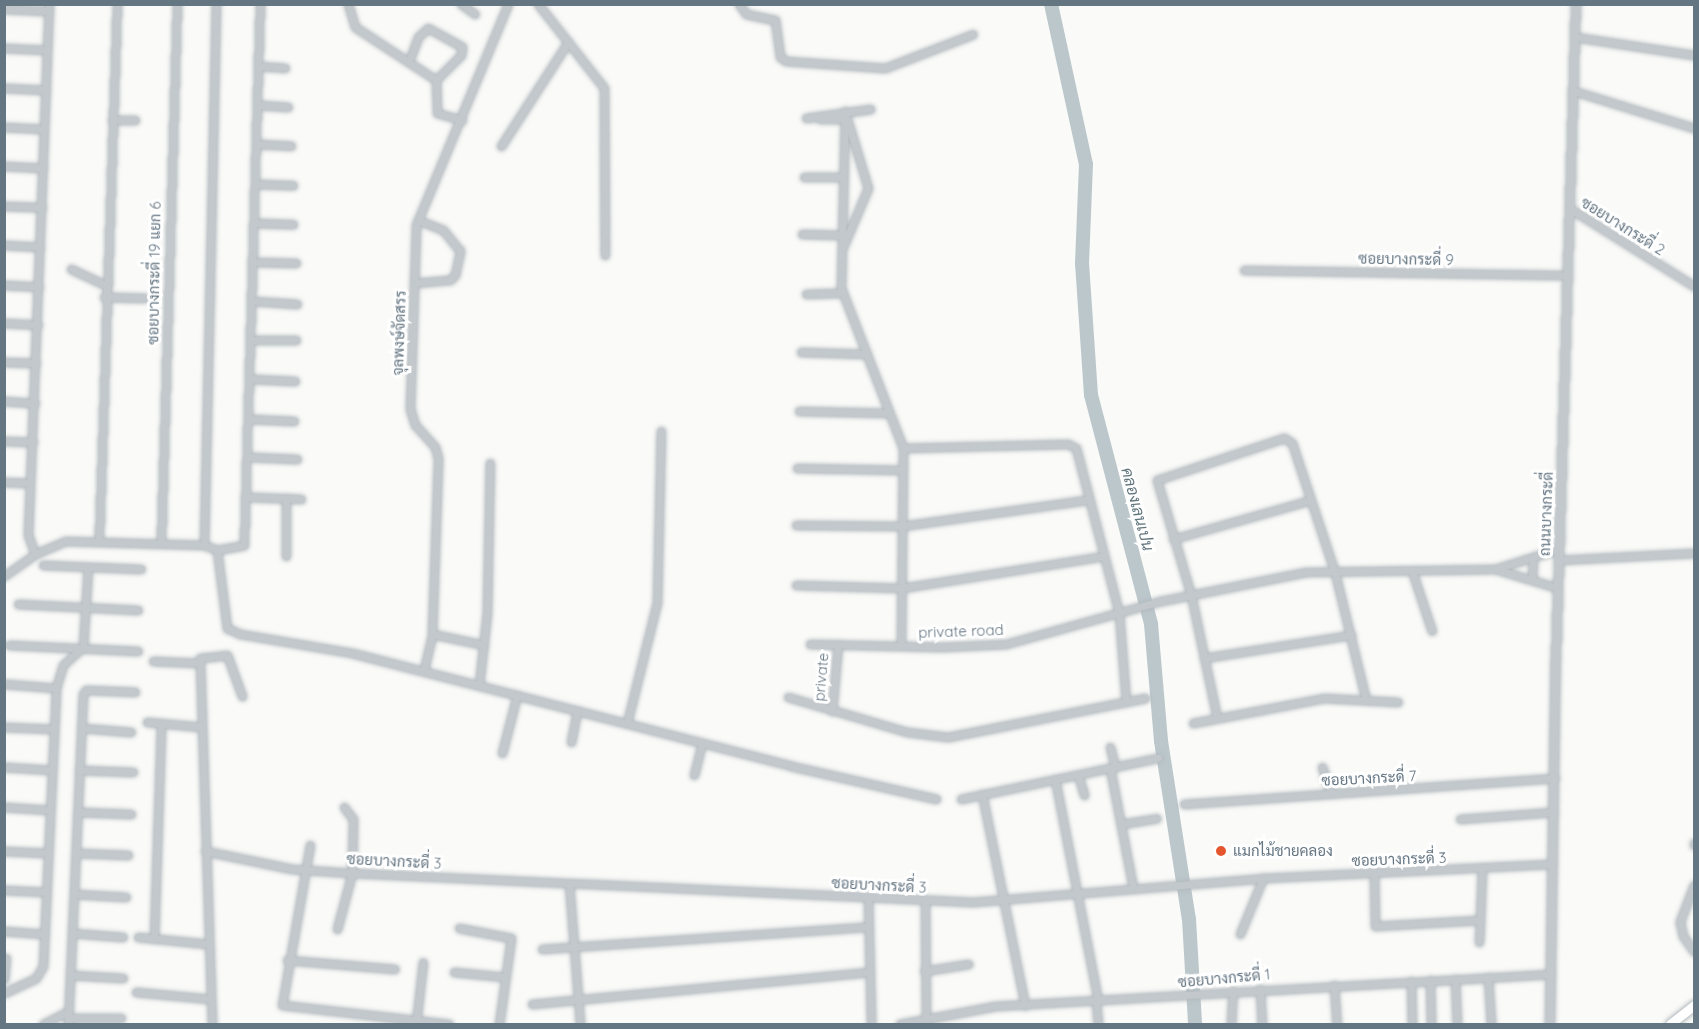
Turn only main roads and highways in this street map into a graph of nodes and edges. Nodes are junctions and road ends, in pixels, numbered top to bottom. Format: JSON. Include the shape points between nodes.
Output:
{"nodes":[{"id":1,"x":1695,"y":1005,"type":"edge"},
{"id":2,"x":1670,"y":1024,"type":"edge"}],
"edges":[{"from":1,"to":2,"type":"main road"}]}
